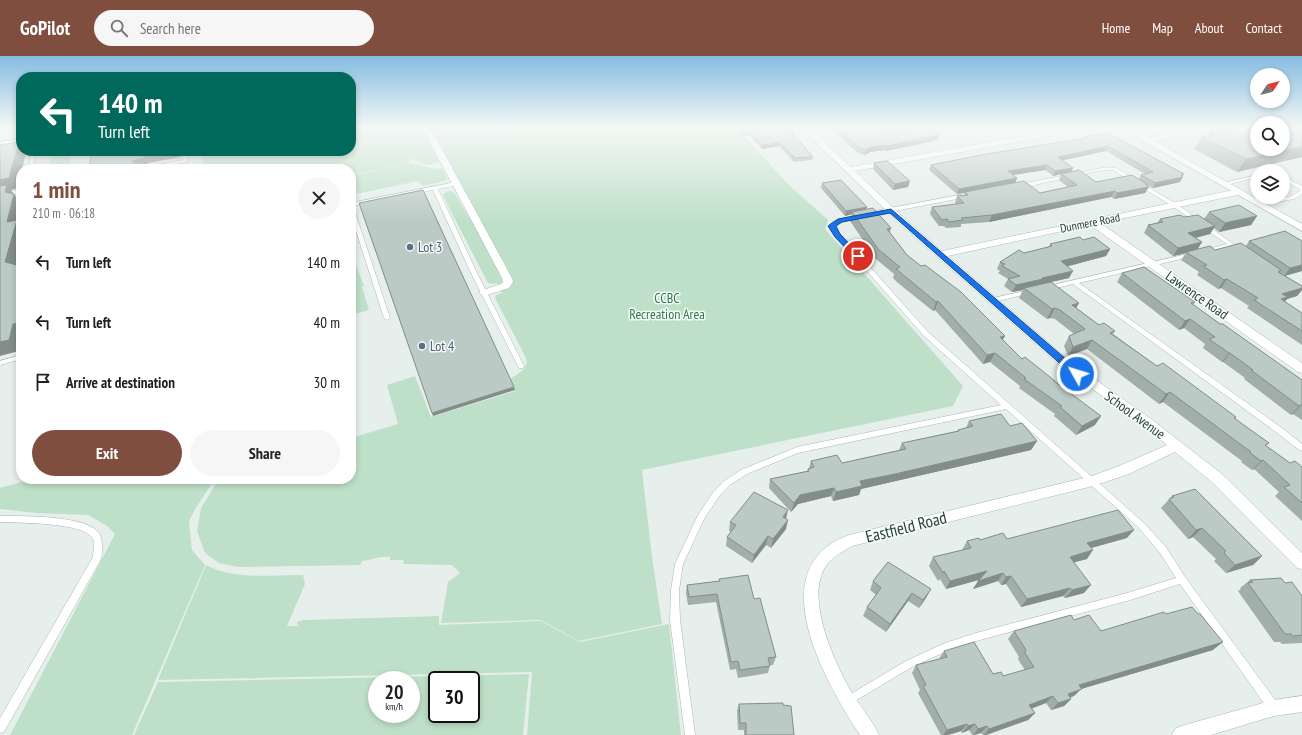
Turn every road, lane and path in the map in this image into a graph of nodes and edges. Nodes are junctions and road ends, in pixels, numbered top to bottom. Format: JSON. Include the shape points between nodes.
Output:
{"nodes":[{"id":1,"x":185,"y":159,"type":"edge"},
{"id":2,"x":443,"y":159,"type":"edge"},
{"id":3,"x":837,"y":159,"type":"edge"},
{"id":4,"x":912,"y":159,"type":"edge"},
{"id":5,"x":1178,"y":159,"type":"edge"},
{"id":6,"x":168,"y":164,"type":"edge"},
{"id":7,"x":849,"y":170,"type":"junction"},
{"id":8,"x":1250,"y":178,"type":"edge"},
{"id":9,"x":1290,"y":181,"type":"edge"},
{"id":10,"x":456,"y":184,"type":"junction"},
{"id":11,"x":1223,"y":184,"type":"junction"},
{"id":12,"x":1015,"y":187,"type":"edge"},
{"id":13,"x":435,"y":189,"type":"junction"},
{"id":14,"x":1302,"y":191,"type":"edge"},
{"id":15,"x":16,"y":192,"type":"edge"},
{"id":16,"x":1238,"y":192,"type":"junction"},
{"id":17,"x":976,"y":194,"type":"edge"},
{"id":18,"x":0,"y":195,"type":"edge"},
{"id":19,"x":1290,"y":197,"type":"edge"},
{"id":20,"x":1250,"y":199,"type":"edge"},
{"id":21,"x":1259,"y":204,"type":"edge"},
{"id":22,"x":356,"y":205,"type":"edge"},
{"id":23,"x":1176,"y":206,"type":"junction"},
{"id":24,"x":891,"y":211,"type":"junction"},
{"id":25,"x":356,"y":222,"type":"edge"},
{"id":26,"x":1092,"y":222,"type":"junction"},
{"id":27,"x":1302,"y":228,"type":"edge"},
{"id":28,"x":1232,"y":245,"type":"junction"},
{"id":29,"x":1243,"y":253,"type":"edge"},
{"id":30,"x":942,"y":254,"type":"junction"},
{"id":31,"x":1153,"y":264,"type":"junction"},
{"id":32,"x":1074,"y":282,"type":"junction"},
{"id":33,"x":1044,"y":289,"type":"edge"},
{"id":34,"x":1037,"y":290,"type":"edge"},
{"id":35,"x":484,"y":293,"type":"junction"},
{"id":36,"x":993,"y":300,"type":"junction"},
{"id":37,"x":387,"y":318,"type":"dead end"},
{"id":38,"x":16,"y":359,"type":"edge"},
{"id":39,"x":0,"y":363,"type":"edge"},
{"id":40,"x":521,"y":366,"type":"dead end"},
{"id":41,"x":1302,"y":369,"type":"edge"},
{"id":42,"x":1008,"y":406,"type":"junction"},
{"id":43,"x":1176,"y":446,"type":"junction"},
{"id":44,"x":1302,"y":448,"type":"edge"},
{"id":45,"x":1093,"y":481,"type":"junction"},
{"id":46,"x":0,"y":519,"type":"edge"},
{"id":47,"x":1302,"y":562,"type":"edge"},
{"id":48,"x":1182,"y":580,"type":"junction"},
{"id":49,"x":847,"y":701,"type":"junction"},
{"id":50,"x":1302,"y":704,"type":"edge"},
{"id":51,"x":1274,"y":708,"type":"junction"},
{"id":52,"x":0,"y":728,"type":"edge"},
{"id":53,"x":690,"y":735,"type":"edge"},
{"id":54,"x":870,"y":735,"type":"edge"},
{"id":55,"x":1181,"y":735,"type":"edge"}],
"edges":[{"from":1,"to":6,"type":"lane","via":[[185,161]]},
{"from":2,"to":10,"type":"street"},
{"from":3,"to":7,"type":"street","name":"School Avenue"},
{"from":4,"to":7,"type":"street"},
{"from":5,"to":11,"type":"street"},
{"from":7,"to":24,"type":"street","name":"School Avenue"},
{"from":8,"to":11,"type":"lane"},
{"from":9,"to":14,"type":"lane"},
{"from":10,"to":13,"type":"lane"},
{"from":10,"to":35,"type":"street","via":[[508,278],[505,286]]},
{"from":11,"to":16,"type":"street"},
{"from":12,"to":23,"type":"lane","via":[[1114,169]]},
{"from":13,"to":22,"type":"lane"},
{"from":13,"to":35,"type":"lane"},
{"from":14,"to":19,"type":"lane"},
{"from":15,"to":18,"type":"lane"},
{"from":16,"to":20,"type":"street"},
{"from":16,"to":23,"type":"street","name":"Dunmere Road"},
{"from":17,"to":24,"type":"lane"},
{"from":21,"to":27,"type":"street"},
{"from":23,"to":26,"type":"street","name":"Dunmere Road"},
{"from":23,"to":28,"type":"lane"},
{"from":24,"to":30,"type":"street","name":"School Avenue"},
{"from":24,"to":42,"type":"lane","via":[[840,220],[832,226],[926,334]]},
{"from":25,"to":37,"type":"lane"},
{"from":26,"to":30,"type":"street","name":"Dunmere Road"},
{"from":26,"to":31,"type":"street","name":"Lawrence Road"},
{"from":28,"to":29,"type":"lane"},
{"from":28,"to":31,"type":"lane"},
{"from":30,"to":36,"type":"street","name":"School Avenue"},
{"from":31,"to":32,"type":"lane"},
{"from":31,"to":41,"type":"street","name":"Lawrence Road"},
{"from":32,"to":33,"type":"lane"},
{"from":32,"to":44,"type":"lane"},
{"from":34,"to":36,"type":"lane"},
{"from":35,"to":40,"type":"lane"},
{"from":36,"to":43,"type":"street","name":"School Avenue","via":[[1077,374],[1133,412]]},
{"from":38,"to":39,"type":"lane"},
{"from":42,"to":45,"type":"lane"},
{"from":42,"to":53,"type":"lane","via":[[796,450],[744,472],[717,493],[701,517],[679,564],[675,590],[675,620]]},
{"from":43,"to":45,"type":"street","name":"Eastfield Road"},
{"from":43,"to":47,"type":"street","name":"School Avenue","via":[[1217,478]]},
{"from":45,"to":48,"type":"lane","via":[[1164,550]]},
{"from":45,"to":49,"type":"street","name":"Eastfield Road","via":[[849,541],[833,549],[813,576],[811,597],[826,658]]},
{"from":46,"to":52,"type":"lane","via":[[72,524],[91,531],[96,536],[98,544],[97,558]]},
{"from":48,"to":49,"type":"lane","via":[[945,647],[909,664]]},
{"from":48,"to":51,"type":"lane"},
{"from":49,"to":54,"type":"street","name":"Eastfield Road"},
{"from":50,"to":51,"type":"street"},
{"from":51,"to":55,"type":"street"}]}
